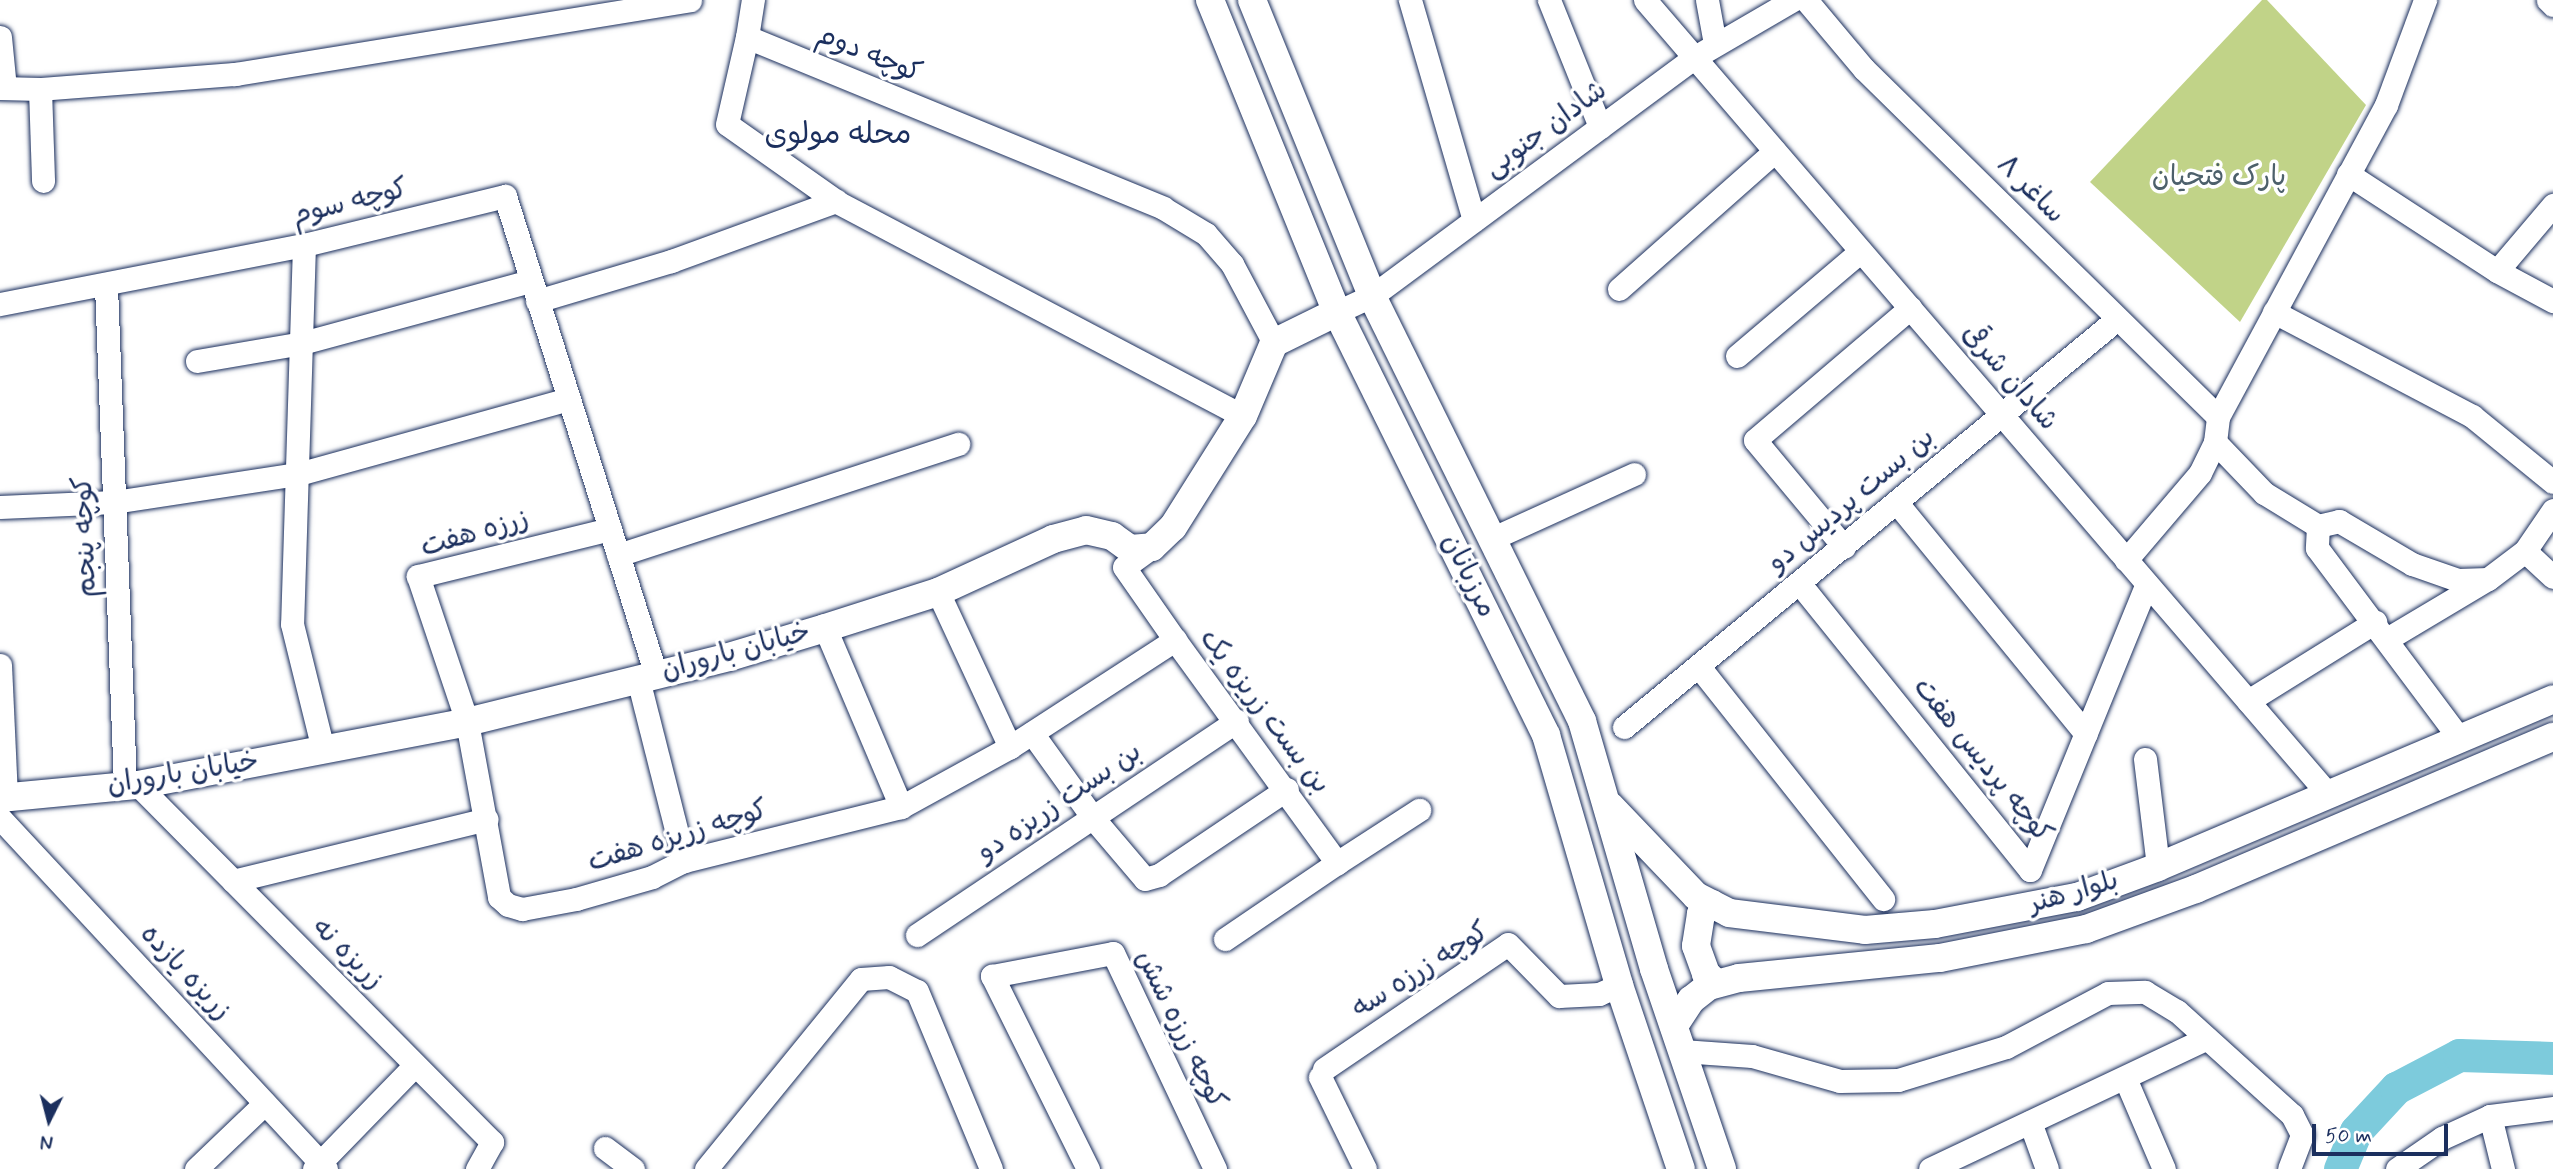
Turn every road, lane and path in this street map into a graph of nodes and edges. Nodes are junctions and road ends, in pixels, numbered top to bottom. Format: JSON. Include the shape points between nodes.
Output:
{"nodes":[{"id":1,"x":690,"y":0,"type":"edge"},
{"id":2,"x":753,"y":0,"type":"edge"},
{"id":3,"x":1210,"y":0,"type":"edge"},
{"id":4,"x":1252,"y":0,"type":"edge"},
{"id":5,"x":1410,"y":0,"type":"edge"},
{"id":6,"x":1549,"y":0,"type":"edge"},
{"id":7,"x":1645,"y":0,"type":"edge"},
{"id":8,"x":1707,"y":0,"type":"edge"},
{"id":9,"x":1793,"y":0,"type":"edge"},
{"id":10,"x":1806,"y":0,"type":"edge"},
{"id":11,"x":2425,"y":0,"type":"edge"},
{"id":12,"x":2548,"y":0,"type":"edge"},
{"id":13,"x":2553,"y":5,"type":"edge"},
{"id":14,"x":0,"y":37,"type":"edge"},
{"id":15,"x":747,"y":37,"type":"junction"},
{"id":16,"x":1715,"y":44,"type":"junction"},
{"id":17,"x":1695,"y":57,"type":"junction"},
{"id":18,"x":3,"y":88,"type":"edge"},
{"id":19,"x":40,"y":89,"type":"junction"},
{"id":20,"x":1601,"y":127,"type":"junction"},
{"id":21,"x":1775,"y":150,"type":"junction"},
{"id":22,"x":2348,"y":174,"type":"junction"},
{"id":23,"x":43,"y":181,"type":"dead end"},
{"id":24,"x":836,"y":201,"type":"junction"},
{"id":25,"x":2553,"y":205,"type":"edge"},
{"id":26,"x":1474,"y":220,"type":"junction"},
{"id":27,"x":304,"y":245,"type":"junction"},
{"id":28,"x":1861,"y":251,"type":"junction"},
{"id":29,"x":2497,"y":271,"type":"junction"},
{"id":30,"x":106,"y":286,"type":"junction"},
{"id":31,"x":1619,"y":289,"type":"dead end"},
{"id":32,"x":534,"y":291,"type":"junction"},
{"id":33,"x":1372,"y":296,"type":"junction"},
{"id":34,"x":2553,"y":301,"type":"edge"},
{"id":35,"x":0,"y":304,"type":"edge"},
{"id":36,"x":1910,"y":308,"type":"junction"},
{"id":37,"x":1337,"y":312,"type":"junction"},
{"id":38,"x":2274,"y":312,"type":"junction"},
{"id":39,"x":2117,"y":319,"type":"junction"},
{"id":40,"x":1274,"y":342,"type":"junction"},
{"id":41,"x":302,"y":343,"type":"junction"},
{"id":42,"x":1737,"y":356,"type":"dead end"},
{"id":43,"x":197,"y":361,"type":"dead end"},
{"id":44,"x":569,"y":399,"type":"junction"},
{"id":45,"x":2001,"y":414,"type":"junction"},
{"id":46,"x":1243,"y":416,"type":"junction"},
{"id":47,"x":2218,"y":417,"type":"junction"},
{"id":48,"x":2215,"y":442,"type":"junction"},
{"id":49,"x":958,"y":444,"type":"dead end"},
{"id":50,"x":298,"y":474,"type":"junction"},
{"id":51,"x":1634,"y":474,"type":"dead end"},
{"id":52,"x":2553,"y":481,"type":"edge"},
{"id":53,"x":114,"y":502,"type":"junction"},
{"id":54,"x":1897,"y":503,"type":"junction"},
{"id":55,"x":0,"y":507,"type":"edge"},
{"id":56,"x":2553,"y":510,"type":"edge"},
{"id":57,"x":2318,"y":526,"type":"junction"},
{"id":58,"x":610,"y":529,"type":"junction"},
{"id":59,"x":1491,"y":539,"type":"junction"},
{"id":60,"x":1152,"y":547,"type":"junction"},
{"id":61,"x":1844,"y":547,"type":"junction"},
{"id":62,"x":2525,"y":551,"type":"junction"},
{"id":63,"x":618,"y":555,"type":"junction"},
{"id":64,"x":2126,"y":560,"type":"junction"},
{"id":65,"x":2553,"y":577,"type":"edge"},
{"id":66,"x":2488,"y":579,"type":"junction"},
{"id":67,"x":1800,"y":584,"type":"junction"},
{"id":68,"x":2147,"y":584,"type":"junction"},
{"id":69,"x":938,"y":592,"type":"junction"},
{"id":70,"x":825,"y":628,"type":"junction"},
{"id":71,"x":2381,"y":630,"type":"junction"},
{"id":72,"x":1175,"y":640,"type":"junction"},
{"id":73,"x":0,"y":665,"type":"edge"},
{"id":74,"x":1700,"y":668,"type":"junction"},
{"id":75,"x":647,"y":677,"type":"junction"},
{"id":76,"x":2553,"y":699,"type":"edge"},
{"id":77,"x":2248,"y":701,"type":"junction"},
{"id":78,"x":1237,"y":721,"type":"junction"},
{"id":79,"x":467,"y":722,"type":"junction"},
{"id":80,"x":1625,"y":727,"type":"dead end"},
{"id":81,"x":1032,"y":733,"type":"junction"},
{"id":82,"x":2086,"y":734,"type":"junction"},
{"id":83,"x":2553,"y":737,"type":"edge"},
{"id":84,"x":2459,"y":739,"type":"junction"},
{"id":85,"x":1010,"y":747,"type":"junction"},
{"id":86,"x":323,"y":750,"type":"junction"},
{"id":87,"x":2145,"y":760,"type":"dead end"},
{"id":88,"x":131,"y":786,"type":"junction"},
{"id":89,"x":1287,"y":789,"type":"junction"},
{"id":90,"x":2328,"y":794,"type":"junction"},
{"id":91,"x":1606,"y":802,"type":"junction"},
{"id":92,"x":2,"y":804,"type":"edge"},
{"id":93,"x":901,"y":807,"type":"junction"},
{"id":94,"x":1419,"y":810,"type":"dead end"},
{"id":95,"x":1568,"y":811,"type":"junction"},
{"id":96,"x":1093,"y":818,"type":"junction"},
{"id":97,"x":487,"y":819,"type":"junction"},
{"id":98,"x":2340,"y":826,"type":"junction"},
{"id":99,"x":684,"y":860,"type":"junction"},
{"id":100,"x":1337,"y":863,"type":"junction"},
{"id":101,"x":2158,"y":867,"type":"junction"},
{"id":102,"x":233,"y":881,"type":"junction"},
{"id":103,"x":1883,"y":899,"type":"dead end"},
{"id":104,"x":1712,"y":904,"type":"junction"},
{"id":105,"x":917,"y":935,"type":"dead end"},
{"id":106,"x":1225,"y":939,"type":"dead end"},
{"id":107,"x":1716,"y":984,"type":"junction"},
{"id":108,"x":1619,"y":985,"type":"junction"},
{"id":109,"x":2207,"y":1038,"type":"junction"},
{"id":110,"x":1678,"y":1039,"type":"junction"},
{"id":111,"x":415,"y":1065,"type":"junction"},
{"id":112,"x":2125,"y":1077,"type":"junction"},
{"id":113,"x":265,"y":1103,"type":"junction"},
{"id":114,"x":2553,"y":1108,"type":"edge"},
{"id":115,"x":2490,"y":1116,"type":"junction"},
{"id":116,"x":2030,"y":1122,"type":"junction"},
{"id":117,"x":605,"y":1148,"type":"dead end"},
{"id":118,"x":320,"y":1167,"type":"edge"},
{"id":119,"x":196,"y":1169,"type":"edge"},
{"id":120,"x":477,"y":1169,"type":"edge"},
{"id":121,"x":633,"y":1169,"type":"edge"},
{"id":122,"x":706,"y":1169,"type":"edge"},
{"id":123,"x":990,"y":1169,"type":"edge"},
{"id":124,"x":1088,"y":1169,"type":"edge"},
{"id":125,"x":1215,"y":1169,"type":"edge"},
{"id":126,"x":1365,"y":1169,"type":"edge"},
{"id":127,"x":1681,"y":1169,"type":"edge"},
{"id":128,"x":1722,"y":1169,"type":"edge"},
{"id":129,"x":1930,"y":1169,"type":"edge"},
{"id":130,"x":2047,"y":1169,"type":"edge"},
{"id":131,"x":2164,"y":1169,"type":"edge"},
{"id":132,"x":2289,"y":1169,"type":"edge"},
{"id":133,"x":2397,"y":1169,"type":"edge"},
{"id":134,"x":2503,"y":1169,"type":"edge"}],
"edges":[{"from":1,"to":19,"type":"street","via":[[236,74]]},
{"from":2,"to":15,"type":"street"},
{"from":3,"to":37,"type":"main road","name":"مرزبانان"},
{"from":4,"to":33,"type":"main road","name":"مرزبانان"},
{"from":5,"to":26,"type":"street"},
{"from":6,"to":20,"type":"street"},
{"from":7,"to":17,"type":"street","name":"شادان شرقی"},
{"from":8,"to":16,"type":"street"},
{"from":9,"to":16,"type":"street","name":"شادان جنوبی"},
{"from":10,"to":39,"type":"street","name":"ساغر ٨","via":[[1864,69]]},
{"from":11,"to":22,"type":"street","via":[[2386,105]]},
{"from":12,"to":13,"type":"street"},
{"from":14,"to":18,"type":"street"},
{"from":15,"to":24,"type":"street","via":[[727,124]]},
{"from":15,"to":40,"type":"street","name":"کوچه دوم","via":[[1163,208],[1206,234],[1232,264]]},
{"from":16,"to":17,"type":"street","name":"شادان جنوبی"},
{"from":17,"to":20,"type":"street","name":"شادان جنوبی"},
{"from":17,"to":21,"type":"street","name":"شادان شرقی"},
{"from":18,"to":19,"type":"street"},
{"from":19,"to":23,"type":"street"},
{"from":20,"to":26,"type":"street","name":"شادان جنوبی"},
{"from":21,"to":28,"type":"street","name":"شادان شرقی"},
{"from":21,"to":31,"type":"street"},
{"from":22,"to":29,"type":"street"},
{"from":22,"to":38,"type":"street"},
{"from":24,"to":32,"type":"street","via":[[671,261]]},
{"from":24,"to":46,"type":"street"},
{"from":25,"to":29,"type":"street"},
{"from":26,"to":33,"type":"street","name":"شادان جنوبی"},
{"from":27,"to":30,"type":"street","name":"کوچه سوم"},
{"from":27,"to":32,"type":"street","name":"کوچه سوم","via":[[505,196]]},
{"from":27,"to":41,"type":"street"},
{"from":28,"to":36,"type":"street","name":"شادان شرقی"},
{"from":28,"to":42,"type":"street"},
{"from":29,"to":34,"type":"street"},
{"from":30,"to":35,"type":"street","name":"کوچه سوم"},
{"from":30,"to":53,"type":"street","name":"کوچه پنجم"},
{"from":32,"to":41,"type":"street"},
{"from":32,"to":44,"type":"street","name":"کوچه سوم"},
{"from":33,"to":37,"type":"street","name":"شادان جنوبی"},
{"from":33,"to":59,"type":"main road","name":"مرزبانان"},
{"from":36,"to":45,"type":"street","name":"شادان شرقی"},
{"from":36,"to":61,"type":"street","via":[[1755,440]]},
{"from":37,"to":40,"type":"main road"},
{"from":37,"to":95,"type":"main road","name":"مرزبانان","via":[[1546,735]]},
{"from":38,"to":47,"type":"street"},
{"from":38,"to":52,"type":"street","via":[[2472,416]]},
{"from":39,"to":45,"type":"street","name":"بن بست پردیس دو"},
{"from":39,"to":47,"type":"street","name":"ساغر ٨"},
{"from":40,"to":46,"type":"main road"},
{"from":41,"to":43,"type":"street"},
{"from":41,"to":50,"type":"street"},
{"from":44,"to":50,"type":"street"},
{"from":44,"to":58,"type":"street","name":"کوچه سوم"},
{"from":45,"to":54,"type":"street","name":"بن بست پردیس دو"},
{"from":45,"to":64,"type":"street","name":"شادان شرقی"},
{"from":46,"to":60,"type":"main road","via":[[1173,527]]},
{"from":47,"to":48,"type":"street"},
{"from":48,"to":57,"type":"street","via":[[2264,493]]},
{"from":48,"to":64,"type":"street","via":[[2200,473]]},
{"from":49,"to":63,"type":"street"},
{"from":50,"to":53,"type":"street"},
{"from":50,"to":86,"type":"street","via":[[292,624]]},
{"from":51,"to":59,"type":"street"},
{"from":53,"to":55,"type":"street"},
{"from":53,"to":88,"type":"street","name":"کوچه پنجم"},
{"from":54,"to":61,"type":"street","name":"بن بست پردیس دو"},
{"from":54,"to":82,"type":"street"},
{"from":56,"to":62,"type":"street"},
{"from":57,"to":66,"type":"street","via":[[2339,521],[2412,564],[2458,580]]},
{"from":57,"to":71,"type":"street","via":[[2317,548]]},
{"from":58,"to":63,"type":"street","name":"کوچه سوم"},
{"from":58,"to":79,"type":"street","name":"زرزه هفت","via":[[418,576]]},
{"from":59,"to":91,"type":"main road","name":"مرزبانان","via":[[1582,721]]},
{"from":60,"to":69,"type":"main road","name":"خیابان باروران","via":[[1130,549],[1112,536],[1086,530],[1053,539]]},
{"from":60,"to":72,"type":"street","via":[[1124,567]]},
{"from":61,"to":67,"type":"street","name":"بن بست پردیس دو"},
{"from":62,"to":65,"type":"street"},
{"from":62,"to":66,"type":"street"},
{"from":63,"to":75,"type":"street","name":"کوچه سوم"},
{"from":64,"to":68,"type":"street","name":"شادان شرقی"},
{"from":66,"to":71,"type":"street"},
{"from":67,"to":74,"type":"street","name":"بن بست پردیس دو"},
{"from":67,"to":82,"type":"street","name":"کوچه پردیس هفت","via":[[2030,870]]},
{"from":68,"to":77,"type":"street","name":"شادان شرقی"},
{"from":68,"to":82,"type":"street","name":"کوچه پردیس هفت"},
{"from":69,"to":70,"type":"main road","name":"خیابان باروران"},
{"from":69,"to":85,"type":"street"},
{"from":70,"to":75,"type":"main road","name":"خیابان باروران"},
{"from":70,"to":93,"type":"street"},
{"from":71,"to":77,"type":"street"},
{"from":71,"to":84,"type":"street"},
{"from":72,"to":78,"type":"street","name":"بن بست زریزه یک"},
{"from":72,"to":81,"type":"street","name":"بن بست زریزه یک"},
{"from":73,"to":92,"type":"street"},
{"from":74,"to":80,"type":"street","name":"بن بست پردیس دو"},
{"from":74,"to":103,"type":"street"},
{"from":75,"to":79,"type":"main road","name":"خیابان باروران"},
{"from":75,"to":99,"type":"street","name":"کوچه سوم"},
{"from":76,"to":84,"type":"main road","name":"بلوار هنر"},
{"from":77,"to":90,"type":"street","name":"شادان شرقی"},
{"from":78,"to":89,"type":"street","name":"بن بست زریزه یک"},
{"from":78,"to":96,"type":"street","name":"بن بست زریزه دو"},
{"from":79,"to":86,"type":"main road","name":"خیابان باروران"},
{"from":79,"to":97,"type":"street","name":"کوچه زریزه هفت"},
{"from":81,"to":85,"type":"street","name":"بن بست زریزه یک"},
{"from":81,"to":96,"type":"street"},
{"from":83,"to":98,"type":"main road","name":"بلوار هنر"},
{"from":84,"to":90,"type":"main road","name":"بلوار هنر"},
{"from":85,"to":93,"type":"street","name":"بن بست زریزه یک"},
{"from":86,"to":88,"type":"main road","name":"خیابان باروران"},
{"from":87,"to":101,"type":"street"},
{"from":88,"to":92,"type":"main road","name":"خیابان باروران"},
{"from":88,"to":102,"type":"street","name":"زریزه نه"},
{"from":89,"to":96,"type":"street","via":[[1159,875],[1145,879]]},
{"from":89,"to":100,"type":"street","name":"بن بست زریزه یک"},
{"from":90,"to":98,"type":"main road"},
{"from":90,"to":101,"type":"main road","name":"بلوار هنر"},
{"from":91,"to":95,"type":"main road"},
{"from":91,"to":104,"type":"main road","name":"بلوار هنر","via":[[1687,887]]},
{"from":91,"to":110,"type":"main road","name":"مرزبانان"},
{"from":92,"to":113,"type":"street","name":"زریزه یازده"},
{"from":93,"to":99,"type":"street","name":"کوچه زریزه هفت"},
{"from":94,"to":100,"type":"street"},
{"from":95,"to":108,"type":"main road","name":"مرزبانان"},
{"from":96,"to":105,"type":"street","name":"بن بست زریزه دو"},
{"from":97,"to":99,"type":"street","name":"کوچه زریزه هفت","via":[[499,897],[522,909],[652,877]]},
{"from":97,"to":102,"type":"street"},
{"from":98,"to":107,"type":"main road","name":"بلوار هنر","via":[[2196,889],[2086,929],[1940,958],[1781,970]]},
{"from":100,"to":106,"type":"street"},
{"from":101,"to":104,"type":"main road","name":"بلوار هنر","via":[[2077,897],[1923,925],[1865,930],[1729,913]]},
{"from":102,"to":111,"type":"street","name":"زریزه نه"},
{"from":104,"to":107,"type":"main road","via":[[1701,914],[1696,946],[1706,974]]},
{"from":107,"to":110,"type":"main road","name":"بلوار هنر","via":[[1691,1000]]},
{"from":108,"to":126,"type":"street","name":"کوچه زرزه سه","via":[[1599,994],[1559,996],[1508,944],[1322,1073]]},
{"from":108,"to":127,"type":"main road","name":"مرزبانان"},
{"from":109,"to":110,"type":"street","via":[[2145,992],[2108,993],[2006,1047],[1898,1080],[1840,1081]]},
{"from":109,"to":112,"type":"street"},
{"from":109,"to":132,"type":"street","via":[[2292,1115],[2302,1135]]},
{"from":110,"to":128,"type":"main road","name":"مرزبانان"},
{"from":111,"to":118,"type":"street"},
{"from":111,"to":120,"type":"street","name":"زریزه نه","via":[[492,1142]]},
{"from":112,"to":116,"type":"street"},
{"from":112,"to":131,"type":"street"},
{"from":113,"to":118,"type":"street","name":"زریزه یازده"},
{"from":113,"to":119,"type":"street"},
{"from":114,"to":115,"type":"street"},
{"from":115,"to":133,"type":"street","via":[[2442,1138]]},
{"from":115,"to":134,"type":"street"},
{"from":116,"to":129,"type":"street"},
{"from":116,"to":130,"type":"street"},
{"from":117,"to":121,"type":"street"},
{"from":122,"to":123,"type":"street","via":[[861,979],[889,977],[917,991]]},
{"from":124,"to":125,"type":"street","name":"کوچه زرزه شش","via":[[992,976],[1113,953]]}]}
